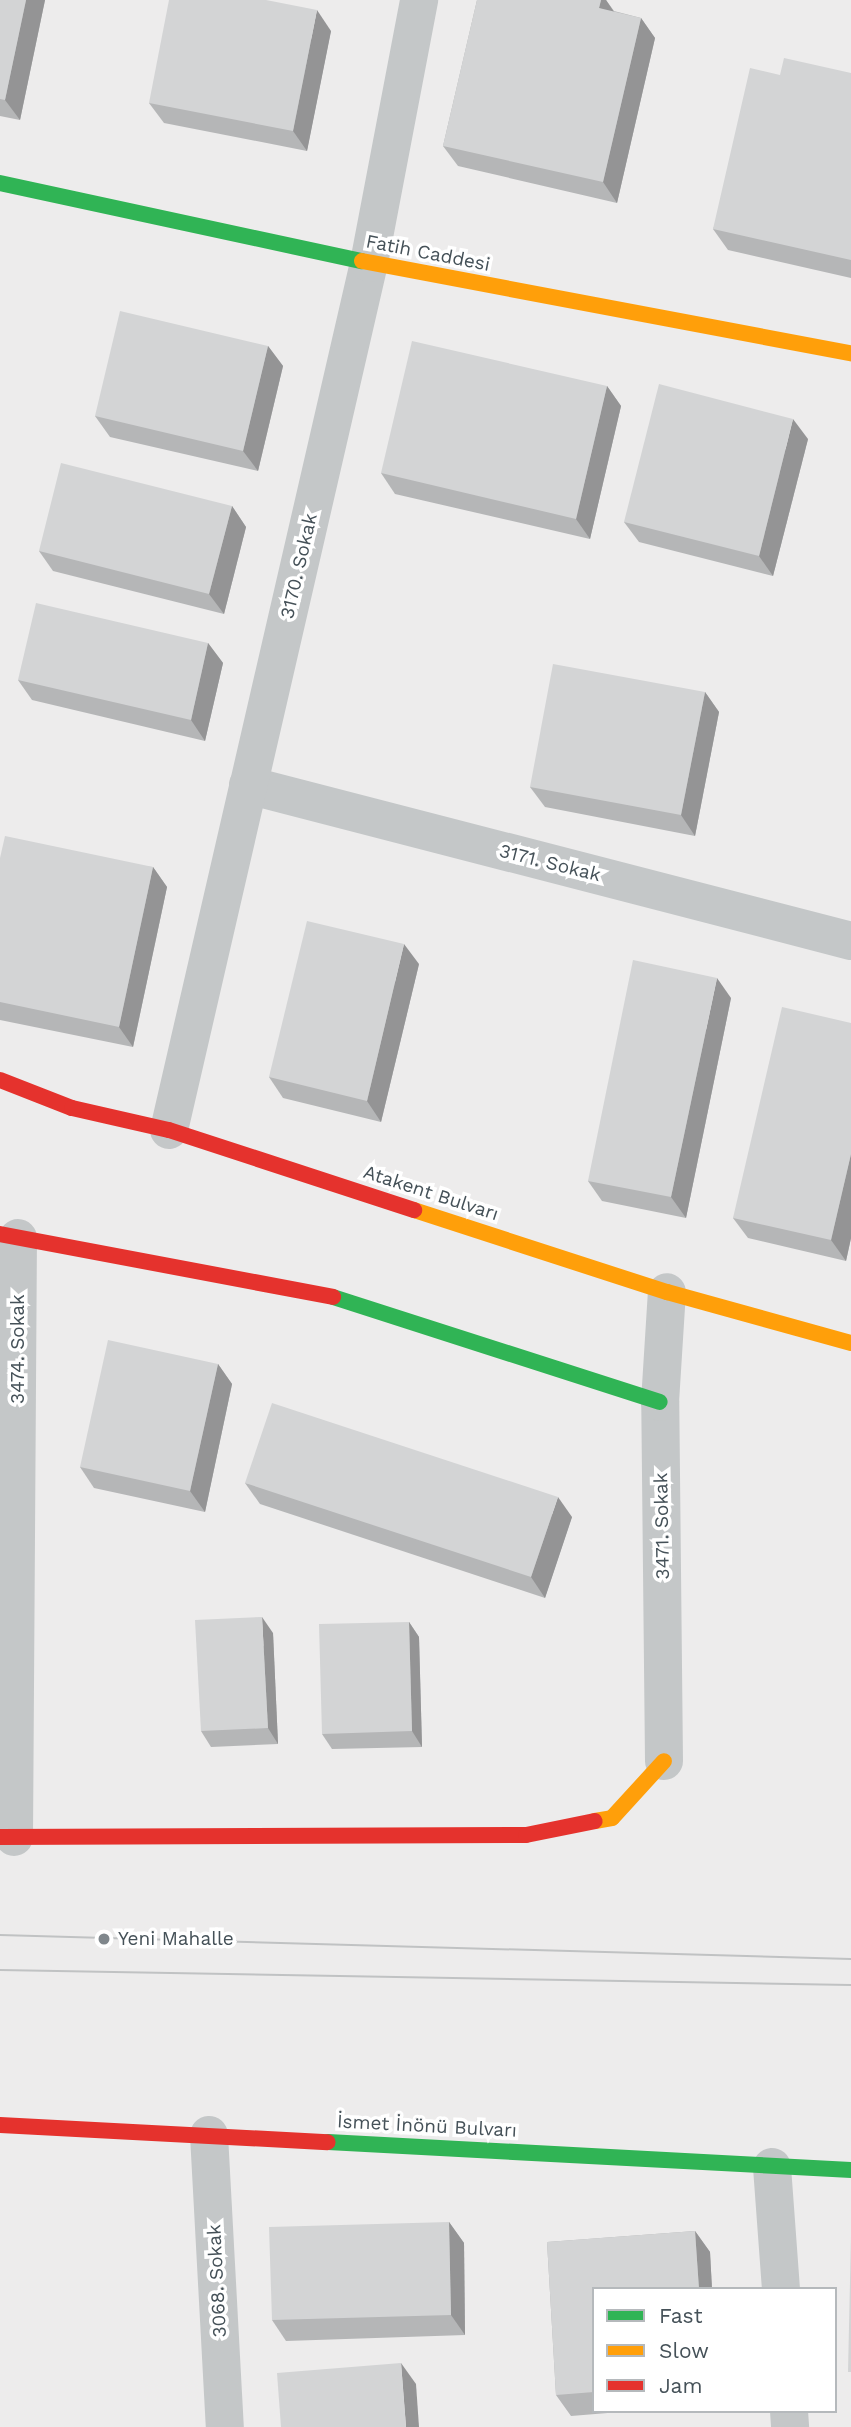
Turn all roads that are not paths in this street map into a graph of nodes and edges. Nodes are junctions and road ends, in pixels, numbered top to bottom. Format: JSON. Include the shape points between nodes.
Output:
{"nodes":[{"id":1,"x":419,"y":0,"type":"edge"},
{"id":2,"x":0,"y":183,"type":"edge"},
{"id":3,"x":369,"y":263,"type":"junction"},
{"id":4,"x":851,"y":354,"type":"edge"},
{"id":5,"x":248,"y":785,"type":"junction"},
{"id":6,"x":851,"y":941,"type":"edge"},
{"id":7,"x":0,"y":1080,"type":"edge"},
{"id":8,"x":169,"y":1130,"type":"junction"},
{"id":9,"x":9,"y":1236,"type":"edge"},
{"id":10,"x":667,"y":1292,"type":"junction"},
{"id":11,"x":851,"y":1343,"type":"edge"},
{"id":12,"x":660,"y":1402,"type":"junction"},
{"id":13,"x":664,"y":1761,"type":"joint"},
{"id":14,"x":7,"y":1837,"type":"edge"},
{"id":15,"x":0,"y":2125,"type":"edge"},
{"id":16,"x":209,"y":2135,"type":"junction"},
{"id":17,"x":772,"y":2167,"type":"junction"},
{"id":18,"x":851,"y":2170,"type":"edge"},
{"id":19,"x":780,"y":2287,"type":"edge"},
{"id":20,"x":225,"y":2427,"type":"edge"}],
"edges":[{"from":1,"to":3,"type":"street","name":"3170. Sokak"},
{"from":2,"to":3,"type":"main road","name":"Fatih Caddesi"},
{"from":3,"to":4,"type":"main road","name":"Fatih Caddesi"},
{"from":3,"to":5,"type":"street","name":"3170. Sokak"},
{"from":5,"to":6,"type":"street","name":"3171. Sokak"},
{"from":5,"to":8,"type":"street","name":"3170. Sokak"},
{"from":7,"to":8,"type":"main road","name":"Atakent Bulvarı","via":[[72,1108]]},
{"from":8,"to":10,"type":"main road","name":"Atakent Bulvarı"},
{"from":9,"to":12,"type":"main road","via":[[318,1292]]},
{"from":9,"to":14,"type":"street","name":"3474. Sokak"},
{"from":10,"to":11,"type":"main road","name":"Atakent Bulvarı"},
{"from":10,"to":12,"type":"street","name":"3471. Sokak"},
{"from":12,"to":13,"type":"street","name":"3471. Sokak"},
{"from":13,"to":14,"type":"main road","via":[[612,1818],[526,1835]]},
{"from":15,"to":16,"type":"main road","name":"İsmet İnönü Bulvarı"},
{"from":16,"to":17,"type":"main road","name":"İsmet İnönü Bulvarı"},
{"from":16,"to":20,"type":"street","name":"3068. Sokak"},
{"from":17,"to":18,"type":"main road","name":"İsmet İnönü Bulvarı"},
{"from":17,"to":19,"type":"street"}]}
